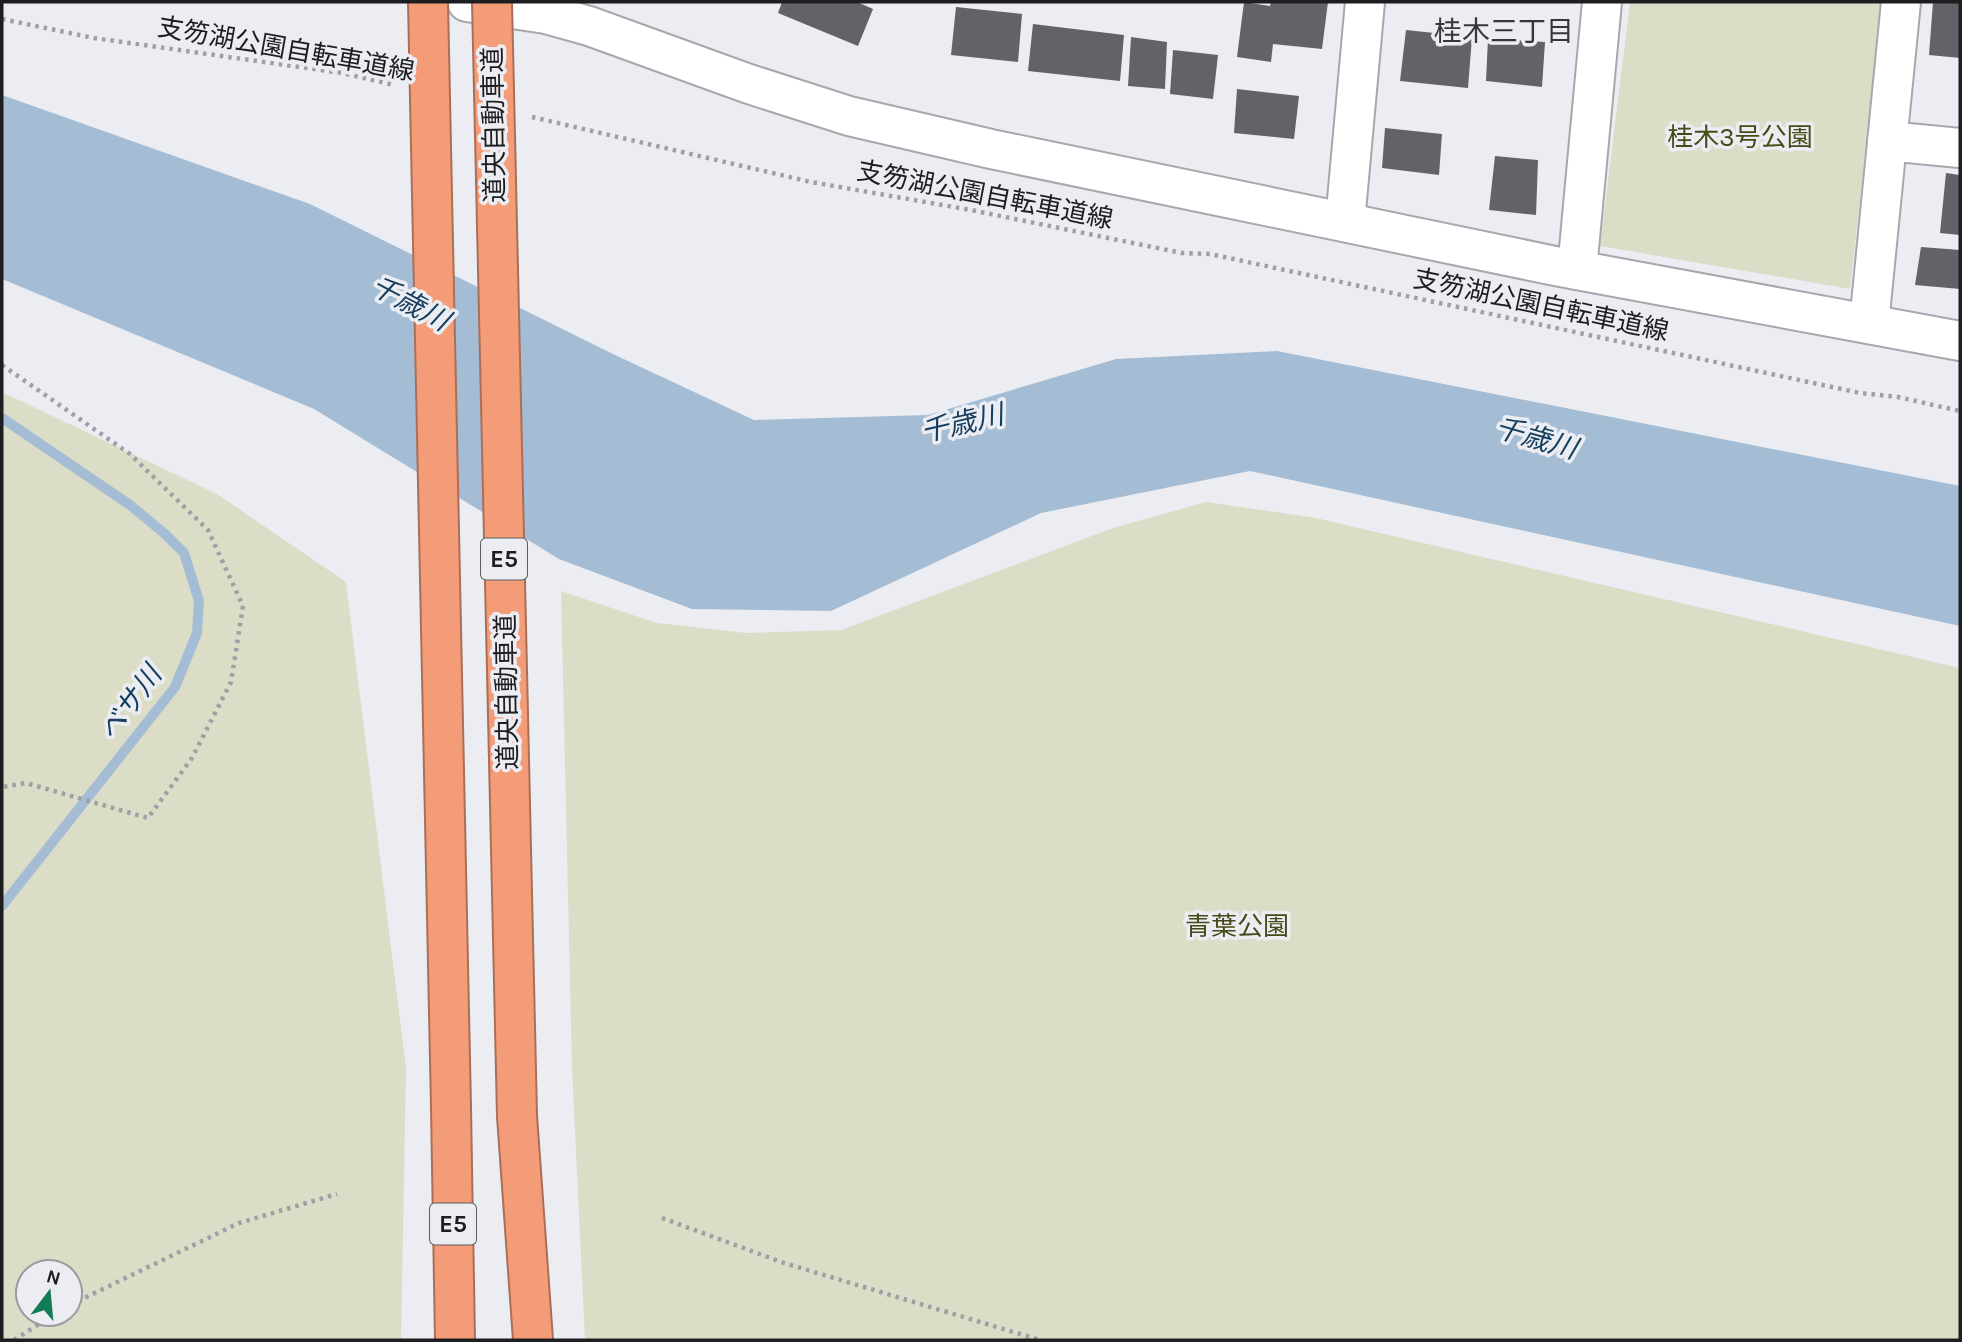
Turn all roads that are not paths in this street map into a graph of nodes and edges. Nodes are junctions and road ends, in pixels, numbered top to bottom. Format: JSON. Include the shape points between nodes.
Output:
{"nodes":[{"id":1,"x":428,"y":2,"type":"edge"},
{"id":2,"x":467,"y":2,"type":"edge"},
{"id":3,"x":492,"y":2,"type":"edge"},
{"id":4,"x":1365,"y":2,"type":"edge"},
{"id":5,"x":1602,"y":2,"type":"edge"},
{"id":6,"x":1900,"y":2,"type":"edge"},
{"id":7,"x":546,"y":8,"type":"edge"},
{"id":8,"x":1887,"y":141,"type":"junction"},
{"id":9,"x":1960,"y":148,"type":"edge"},
{"id":10,"x":1345,"y":222,"type":"junction"},
{"id":11,"x":1577,"y":270,"type":"junction"},
{"id":12,"x":1869,"y":324,"type":"junction"},
{"id":13,"x":1960,"y":341,"type":"edge"},
{"id":14,"x":517,"y":1116,"type":"junction"},
{"id":15,"x":455,"y":1340,"type":"edge"},
{"id":16,"x":521,"y":1340,"type":"edge"},
{"id":17,"x":533,"y":1340,"type":"edge"}],
"edges":[{"from":1,"to":15,"type":"highway","number":"E5","bridge":true},
{"from":2,"to":7,"type":"street"},
{"from":3,"to":14,"type":"highway","name":"道央自動車道","number":"E5","bridge":true},
{"from":4,"to":10,"type":"street"},
{"from":5,"to":11,"type":"street"},
{"from":6,"to":8,"type":"street"},
{"from":7,"to":10,"type":"street","via":[[849,116]]},
{"from":8,"to":9,"type":"street"},
{"from":8,"to":12,"type":"street"},
{"from":10,"to":11,"type":"street"},
{"from":11,"to":12,"type":"street"},
{"from":12,"to":13,"type":"street"},
{"from":14,"to":16,"type":"highway","name":"道央自動車道","number":"E5"},
{"from":14,"to":17,"type":"highway"}]}
